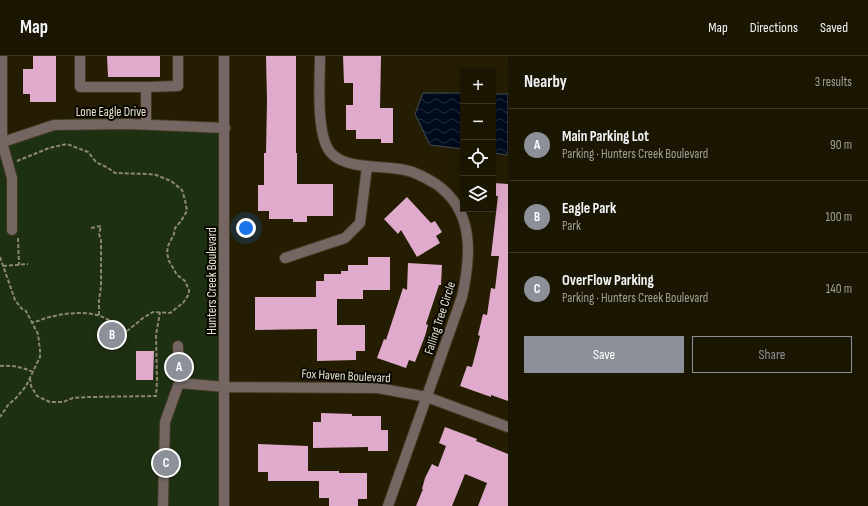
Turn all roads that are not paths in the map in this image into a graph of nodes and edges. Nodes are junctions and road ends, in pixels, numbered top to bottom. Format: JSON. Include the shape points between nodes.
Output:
{"nodes":[{"id":1,"x":2,"y":56,"type":"edge"},
{"id":2,"x":80,"y":56,"type":"edge"},
{"id":3,"x":178,"y":56,"type":"edge"},
{"id":4,"x":224,"y":56,"type":"edge"},
{"id":5,"x":320,"y":56,"type":"edge"},
{"id":6,"x":146,"y":87,"type":"junction"},
{"id":7,"x":146,"y":124,"type":"junction"},
{"id":8,"x":225,"y":128,"type":"junction"},
{"id":9,"x":1,"y":142,"type":"edge"},
{"id":10,"x":368,"y":167,"type":"junction"},
{"id":11,"x":15,"y":233,"type":"road end"},
{"id":12,"x":285,"y":258,"type":"dead end"},
{"id":13,"x":178,"y":346,"type":"dead end"},
{"id":14,"x":179,"y":383,"type":"junction"},
{"id":15,"x":225,"y":387,"type":"junction"},
{"id":16,"x":427,"y":397,"type":"junction"},
{"id":17,"x":508,"y":427,"type":"edge"},
{"id":18,"x":164,"y":506,"type":"edge"},
{"id":19,"x":224,"y":506,"type":"edge"},
{"id":20,"x":388,"y":506,"type":"edge"}],
"edges":[{"from":1,"to":9,"type":"street"},
{"from":2,"to":6,"type":"street","via":[[80,87]]},
{"from":3,"to":6,"type":"street","via":[[178,86]]},
{"from":4,"to":8,"type":"street","name":"Hunters Creek Boulevard"},
{"from":5,"to":10,"type":"street","name":"Falling Tree Circle","via":[[320,122],[324,142],[331,154],[343,161]]},
{"from":6,"to":7,"type":"street"},
{"from":7,"to":8,"type":"street","name":"Lone Eagle Drive"},
{"from":7,"to":9,"type":"street","name":"Lone Eagle Drive","via":[[54,125]]},
{"from":8,"to":15,"type":"street","name":"Hunters Creek Boulevard"},
{"from":9,"to":11,"type":"street","via":[[12,178]]},
{"from":10,"to":12,"type":"street","via":[[360,223],[345,238]]},
{"from":10,"to":16,"type":"street","name":"Falling Tree Circle","via":[[405,170],[428,179],[453,199],[466,228],[467,266],[462,297]]},
{"from":13,"to":14,"type":"street"},
{"from":14,"to":15,"type":"street","name":"Fox Haven Boulevard"},
{"from":14,"to":18,"type":"street","via":[[165,422]]},
{"from":15,"to":16,"type":"street","name":"Fox Haven Boulevard","via":[[378,388]]},
{"from":15,"to":19,"type":"street","name":"Hunters Creek Boulevard"},
{"from":16,"to":17,"type":"street","name":"Fox Haven Boulevard"},
{"from":16,"to":20,"type":"street","name":"Falling Tree Circle"}]}
